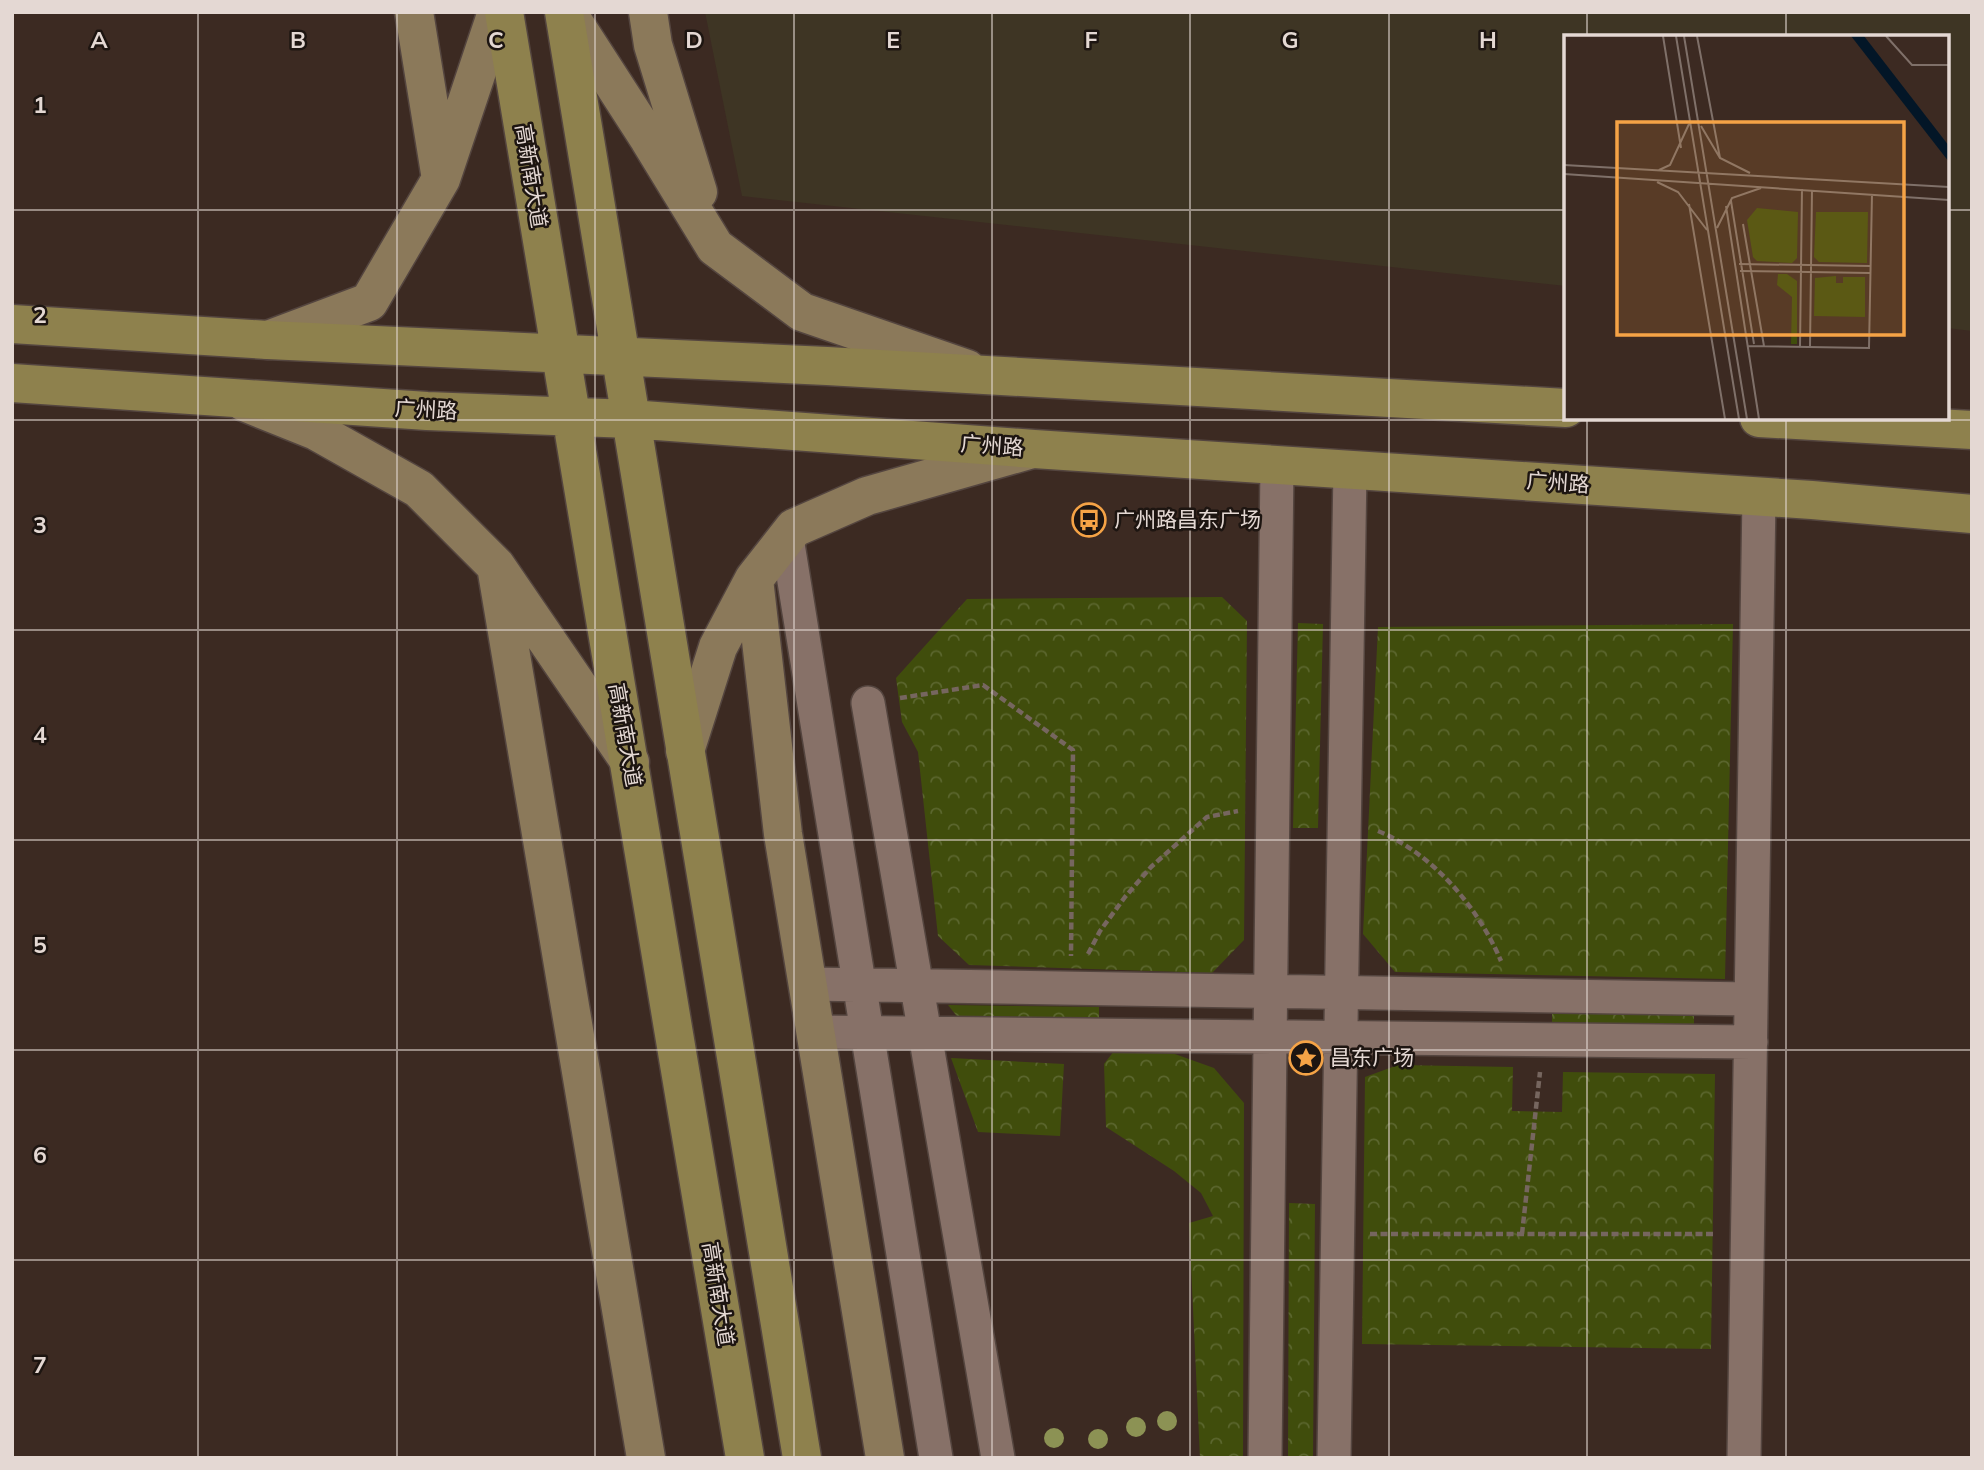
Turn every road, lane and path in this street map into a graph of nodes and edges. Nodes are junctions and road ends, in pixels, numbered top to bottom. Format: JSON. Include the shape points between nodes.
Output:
{"nodes":[{"id":1,"x":414,"y":12,"type":"edge"},
{"id":2,"x":498,"y":12,"type":"edge"},
{"id":3,"x":504,"y":12,"type":"edge"},
{"id":4,"x":565,"y":12,"type":"edge"},
{"id":5,"x":648,"y":12,"type":"edge"},
{"id":6,"x":441,"y":179,"type":"junction"},
{"id":7,"x":715,"y":247,"type":"junction"},
{"id":8,"x":12,"y":324,"type":"edge"},
{"id":9,"x":268,"y":340,"type":"junction"},
{"id":10,"x":559,"y":353,"type":"junction"},
{"id":11,"x":620,"y":356,"type":"junction"},
{"id":12,"x":986,"y":376,"type":"junction"},
{"id":13,"x":12,"y":383,"type":"edge"},
{"id":14,"x":232,"y":397,"type":"junction"},
{"id":15,"x":1564,"y":408,"type":"edge"},
{"id":16,"x":569,"y":416,"type":"junction"},
{"id":17,"x":630,"y":419,"type":"junction"},
{"id":18,"x":1794,"y":420,"type":"edge"},
{"id":19,"x":1972,"y":430,"type":"edge"},
{"id":20,"x":1034,"y":449,"type":"junction"},
{"id":21,"x":1277,"y":465,"type":"junction"},
{"id":22,"x":1350,"y":470,"type":"junction"},
{"id":23,"x":1759,"y":496,"type":"junction"},
{"id":24,"x":1972,"y":514,"type":"edge"},
{"id":25,"x":787,"y":538,"type":"junction"},
{"id":26,"x":496,"y":566,"type":"junction"},
{"id":27,"x":754,"y":579,"type":"junction"},
{"id":28,"x":868,"y":704,"type":"joint"},
{"id":29,"x":685,"y":751,"type":"junction"},
{"id":30,"x":629,"y":762,"type":"junction"},
{"id":31,"x":1273,"y":804,"type":"junction"},
{"id":32,"x":1345,"y":817,"type":"junction"},
{"id":33,"x":807,"y":984,"type":"junction"},
{"id":34,"x":859,"y":985,"type":"junction"},
{"id":35,"x":917,"y":986,"type":"junction"},
{"id":36,"x":1070,"y":988,"type":"junction"},
{"id":37,"x":1271,"y":991,"type":"junction"},
{"id":38,"x":1342,"y":992,"type":"junction"},
{"id":39,"x":1508,"y":995,"type":"junction"},
{"id":40,"x":1751,"y":999,"type":"junction"},
{"id":41,"x":815,"y":1032,"type":"junction"},
{"id":42,"x":867,"y":1033,"type":"junction"},
{"id":43,"x":925,"y":1034,"type":"junction"},
{"id":44,"x":1270,"y":1037,"type":"junction"},
{"id":45,"x":1341,"y":1038,"type":"junction"},
{"id":46,"x":1543,"y":1040,"type":"junction"},
{"id":47,"x":1751,"y":1042,"type":"junction"},
{"id":48,"x":1338,"y":1234,"type":"junction"},
{"id":49,"x":1522,"y":1234,"type":"junction"},
{"id":50,"x":1748,"y":1234,"type":"junction"},
{"id":51,"x":646,"y":1458,"type":"edge"},
{"id":52,"x":745,"y":1458,"type":"edge"},
{"id":53,"x":802,"y":1458,"type":"edge"},
{"id":54,"x":885,"y":1458,"type":"edge"},
{"id":55,"x":936,"y":1458,"type":"edge"},
{"id":56,"x":998,"y":1458,"type":"edge"},
{"id":57,"x":1265,"y":1458,"type":"edge"},
{"id":58,"x":1334,"y":1458,"type":"edge"},
{"id":59,"x":1744,"y":1458,"type":"edge"}],
"edges":[{"from":1,"to":6,"type":"main road"},
{"from":2,"to":6,"type":"main road"},
{"from":3,"to":10,"type":"main road","name":"高新南大道"},
{"from":4,"to":7,"type":"main road"},
{"from":4,"to":11,"type":"main road"},
{"from":5,"to":7,"type":"main road","via":[[653,45]]},
{"from":6,"to":9,"type":"main road","via":[[369,302]]},
{"from":7,"to":12,"type":"main road","via":[[802,312]]},
{"from":8,"to":9,"type":"main road"},
{"from":9,"to":10,"type":"main road"},
{"from":10,"to":11,"type":"main road"},
{"from":10,"to":16,"type":"main road","name":"高新南大道"},
{"from":11,"to":12,"type":"main road"},
{"from":11,"to":17,"type":"main road"},
{"from":12,"to":15,"type":"main road"},
{"from":13,"to":14,"type":"main road","name":"广州路"},
{"from":14,"to":16,"type":"main road","name":"广州路"},
{"from":14,"to":26,"type":"main road","via":[[316,431],[419,489]]},
{"from":16,"to":17,"type":"main road","name":"广州路"},
{"from":16,"to":30,"type":"main road","name":"高新南大道"},
{"from":17,"to":20,"type":"main road","name":"广州路"},
{"from":17,"to":29,"type":"main road"},
{"from":18,"to":19,"type":"main road"},
{"from":20,"to":21,"type":"main road","name":"广州路"},
{"from":20,"to":25,"type":"main road","via":[[867,496],[794,528]]},
{"from":21,"to":22,"type":"main road","name":"广州路"},
{"from":21,"to":31,"type":"street"},
{"from":22,"to":23,"type":"main road","name":"广州路"},
{"from":22,"to":32,"type":"street"},
{"from":23,"to":24,"type":"main road","name":"广州路"},
{"from":23,"to":40,"type":"street"},
{"from":25,"to":27,"type":"main road"},
{"from":25,"to":34,"type":"street"},
{"from":26,"to":30,"type":"main road"},
{"from":26,"to":51,"type":"main road"},
{"from":27,"to":29,"type":"main road","via":[[718,647]]},
{"from":27,"to":33,"type":"main road","via":[[783,834]]},
{"from":28,"to":35,"type":"street"},
{"from":28,"to":36,"type":"path","via":[[983,685],[1073,750]]},
{"from":29,"to":53,"type":"main road"},
{"from":30,"to":52,"type":"main road","name":"高新南大道"},
{"from":31,"to":36,"type":"path","via":[[1207,817],[1151,867],[1100,931]]},
{"from":31,"to":37,"type":"street"},
{"from":32,"to":38,"type":"street"},
{"from":32,"to":39,"type":"path","via":[[1400,840],[1461,895],[1486,928],[1501,960]]},
{"from":33,"to":34,"type":"street"},
{"from":33,"to":41,"type":"main road"},
{"from":34,"to":35,"type":"street"},
{"from":34,"to":42,"type":"street"},
{"from":35,"to":36,"type":"street"},
{"from":35,"to":43,"type":"street"},
{"from":36,"to":37,"type":"street"},
{"from":37,"to":38,"type":"street"},
{"from":37,"to":44,"type":"street"},
{"from":38,"to":39,"type":"street"},
{"from":38,"to":45,"type":"street"},
{"from":39,"to":40,"type":"street"},
{"from":40,"to":47,"type":"street"},
{"from":41,"to":42,"type":"street"},
{"from":41,"to":54,"type":"main road"},
{"from":42,"to":43,"type":"street"},
{"from":42,"to":55,"type":"street"},
{"from":43,"to":44,"type":"street"},
{"from":43,"to":56,"type":"street"},
{"from":44,"to":45,"type":"street"},
{"from":44,"to":57,"type":"street"},
{"from":45,"to":46,"type":"street"},
{"from":45,"to":48,"type":"street"},
{"from":46,"to":47,"type":"street"},
{"from":46,"to":49,"type":"path"},
{"from":47,"to":50,"type":"street"},
{"from":48,"to":49,"type":"path"},
{"from":48,"to":58,"type":"street"},
{"from":49,"to":50,"type":"path"},
{"from":50,"to":59,"type":"street"}]}
